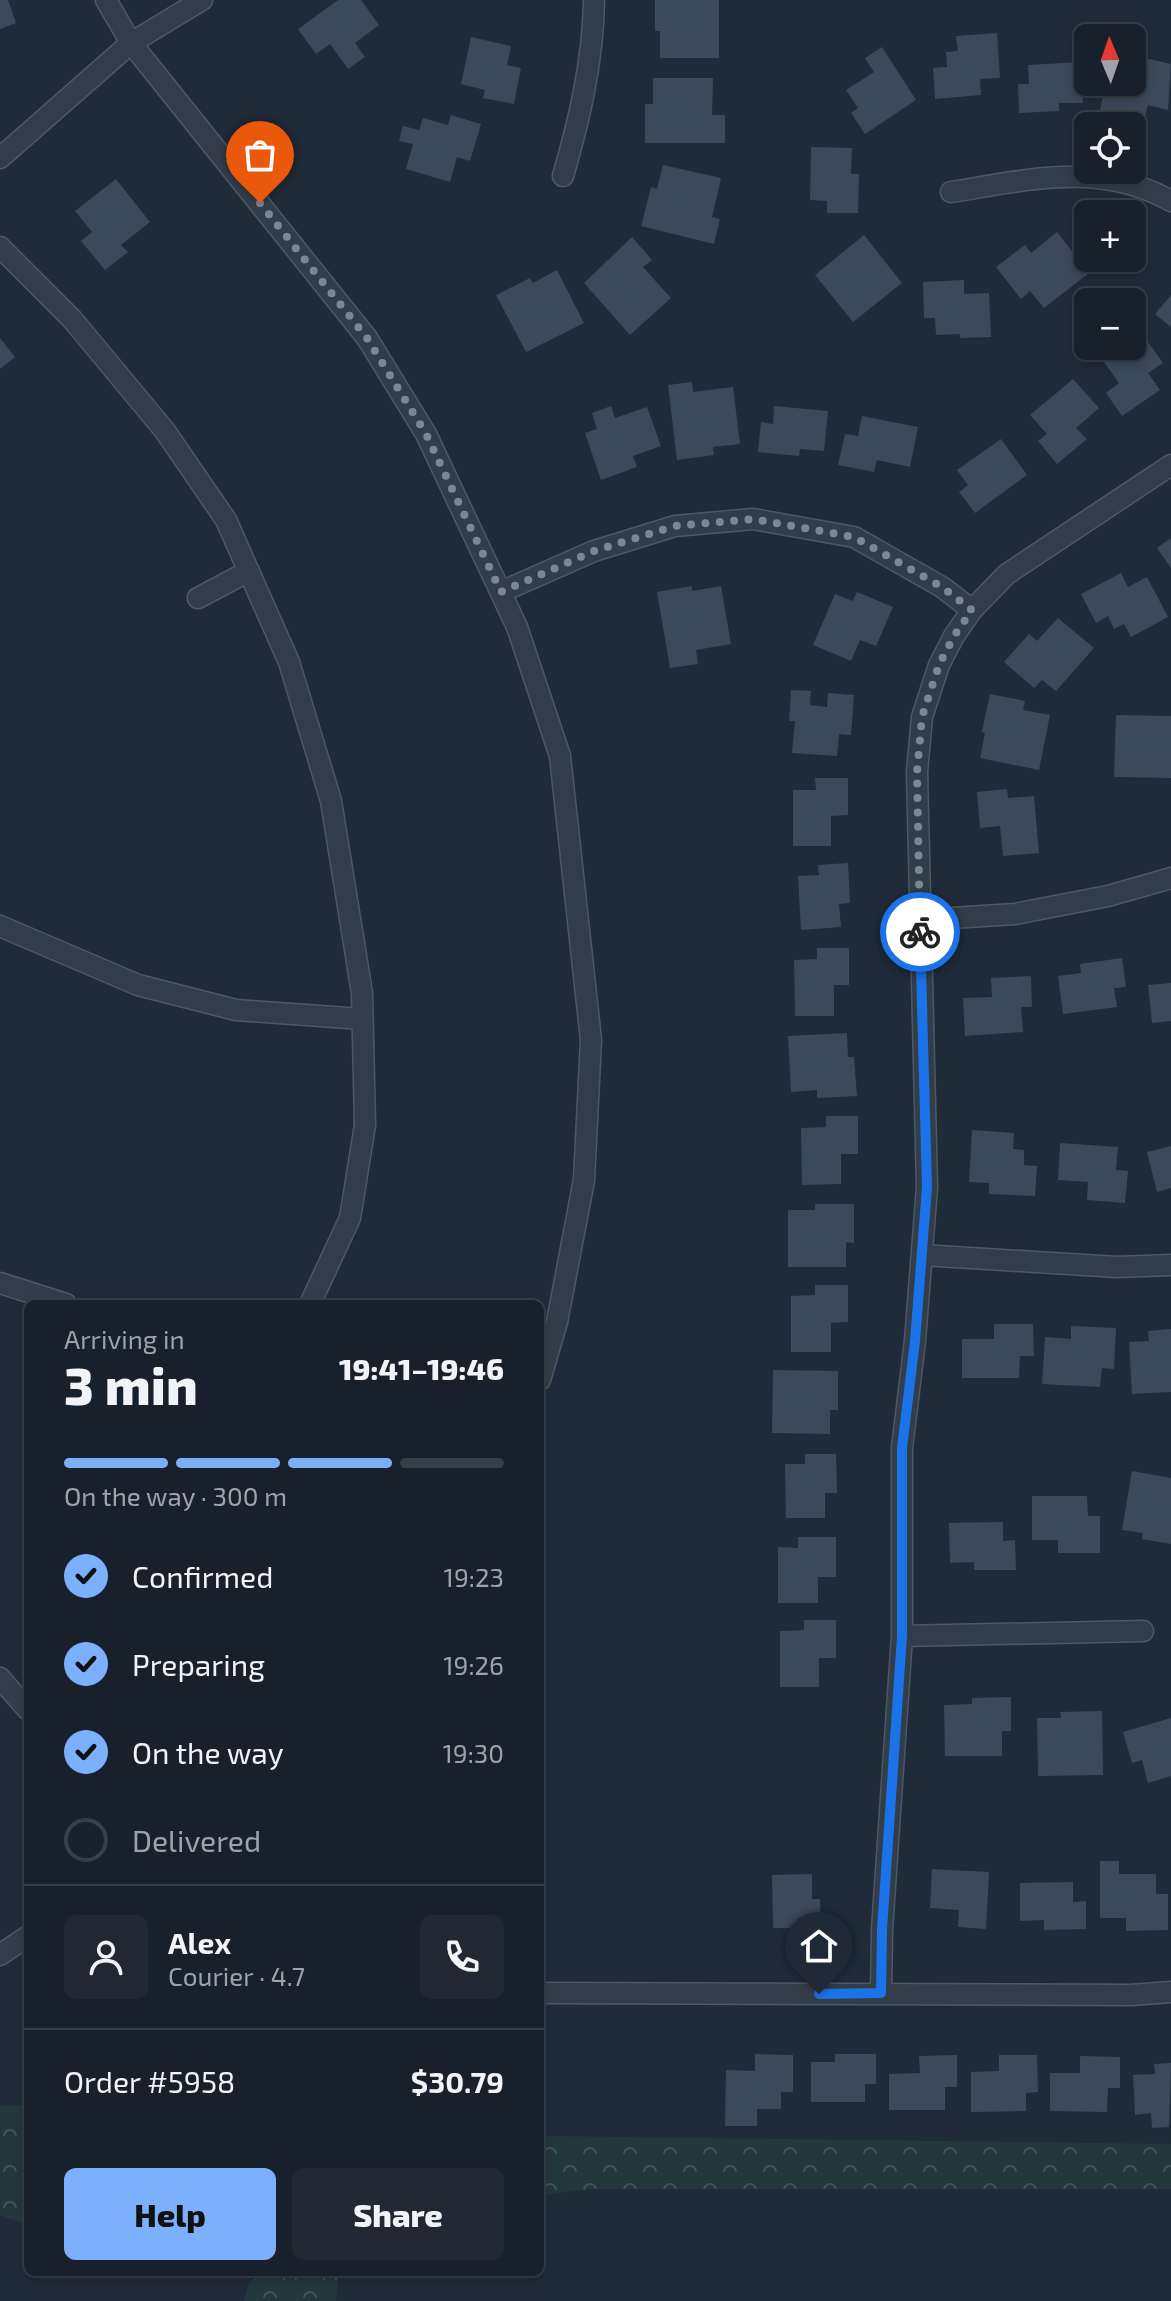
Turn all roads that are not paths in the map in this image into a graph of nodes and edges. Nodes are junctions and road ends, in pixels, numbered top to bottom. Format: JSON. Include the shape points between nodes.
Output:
{"nodes":[{"id":1,"x":106,"y":0,"type":"edge"},
{"id":2,"x":202,"y":0,"type":"edge"},
{"id":3,"x":594,"y":0,"type":"edge"},
{"id":4,"x":131,"y":43,"type":"junction"},
{"id":5,"x":0,"y":158,"type":"edge"},
{"id":6,"x":563,"y":176,"type":"dead end"},
{"id":7,"x":951,"y":192,"type":"dead end"},
{"id":8,"x":1171,"y":201,"type":"edge"},
{"id":9,"x":0,"y":247,"type":"edge"},
{"id":10,"x":1171,"y":465,"type":"edge"},
{"id":11,"x":249,"y":571,"type":"junction"},
{"id":12,"x":501,"y":592,"type":"junction"},
{"id":13,"x":198,"y":598,"type":"dead end"},
{"id":14,"x":972,"y":610,"type":"junction"},
{"id":15,"x":1171,"y":878,"type":"edge"},
{"id":16,"x":920,"y":920,"type":"junction"},
{"id":17,"x":0,"y":926,"type":"edge"},
{"id":18,"x":362,"y":1019,"type":"junction"},
{"id":19,"x":922,"y":1255,"type":"junction"},
{"id":20,"x":1171,"y":1265,"type":"edge"},
{"id":21,"x":0,"y":1283,"type":"edge"},
{"id":22,"x":53,"y":1300,"type":"edge"},
{"id":23,"x":312,"y":1300,"type":"edge"},
{"id":24,"x":544,"y":1366,"type":"edge"},
{"id":25,"x":1143,"y":1631,"type":"dead end"},
{"id":26,"x":902,"y":1636,"type":"junction"},
{"id":27,"x":0,"y":1678,"type":"edge"},
{"id":28,"x":24,"y":1705,"type":"edge"},
{"id":29,"x":24,"y":1939,"type":"edge"},
{"id":30,"x":0,"y":1955,"type":"edge"},
{"id":31,"x":1171,"y":1992,"type":"edge"},
{"id":32,"x":544,"y":1993,"type":"edge"},
{"id":33,"x":881,"y":1993,"type":"junction"}],
"edges":[{"from":1,"to":4,"type":"street"},
{"from":2,"to":4,"type":"street"},
{"from":3,"to":6,"type":"street","via":[[583,108]]},
{"from":4,"to":5,"type":"street"},
{"from":4,"to":12,"type":"street","via":[[367,338],[426,434]]},
{"from":7,"to":8,"type":"street","via":[[1089,175],[1146,187]]},
{"from":9,"to":11,"type":"street","via":[[72,319],[165,431],[226,520]]},
{"from":10,"to":14,"type":"street","via":[[1007,574]]},
{"from":11,"to":13,"type":"street"},
{"from":11,"to":18,"type":"street","via":[[289,662],[331,801]]},
{"from":12,"to":14,"type":"street","via":[[594,551],[675,526],[753,519],[854,537]]},
{"from":12,"to":24,"type":"street","via":[[560,756],[591,1040],[584,1180]]},
{"from":14,"to":16,"type":"street","via":[[939,665],[922,717],[917,772]]},
{"from":15,"to":16,"type":"street","via":[[1015,914]]},
{"from":16,"to":19,"type":"street","via":[[927,1187]]},
{"from":17,"to":18,"type":"street","via":[[152,989],[236,1010]]},
{"from":18,"to":23,"type":"street","via":[[365,1125],[350,1218]]},
{"from":19,"to":20,"type":"street","via":[[1117,1267]]},
{"from":19,"to":26,"type":"street","via":[[902,1448]]},
{"from":21,"to":22,"type":"street"},
{"from":25,"to":26,"type":"street"},
{"from":26,"to":33,"type":"street"},
{"from":27,"to":28,"type":"street"},
{"from":29,"to":30,"type":"street"},
{"from":31,"to":33,"type":"street"},
{"from":32,"to":33,"type":"street"}]}
